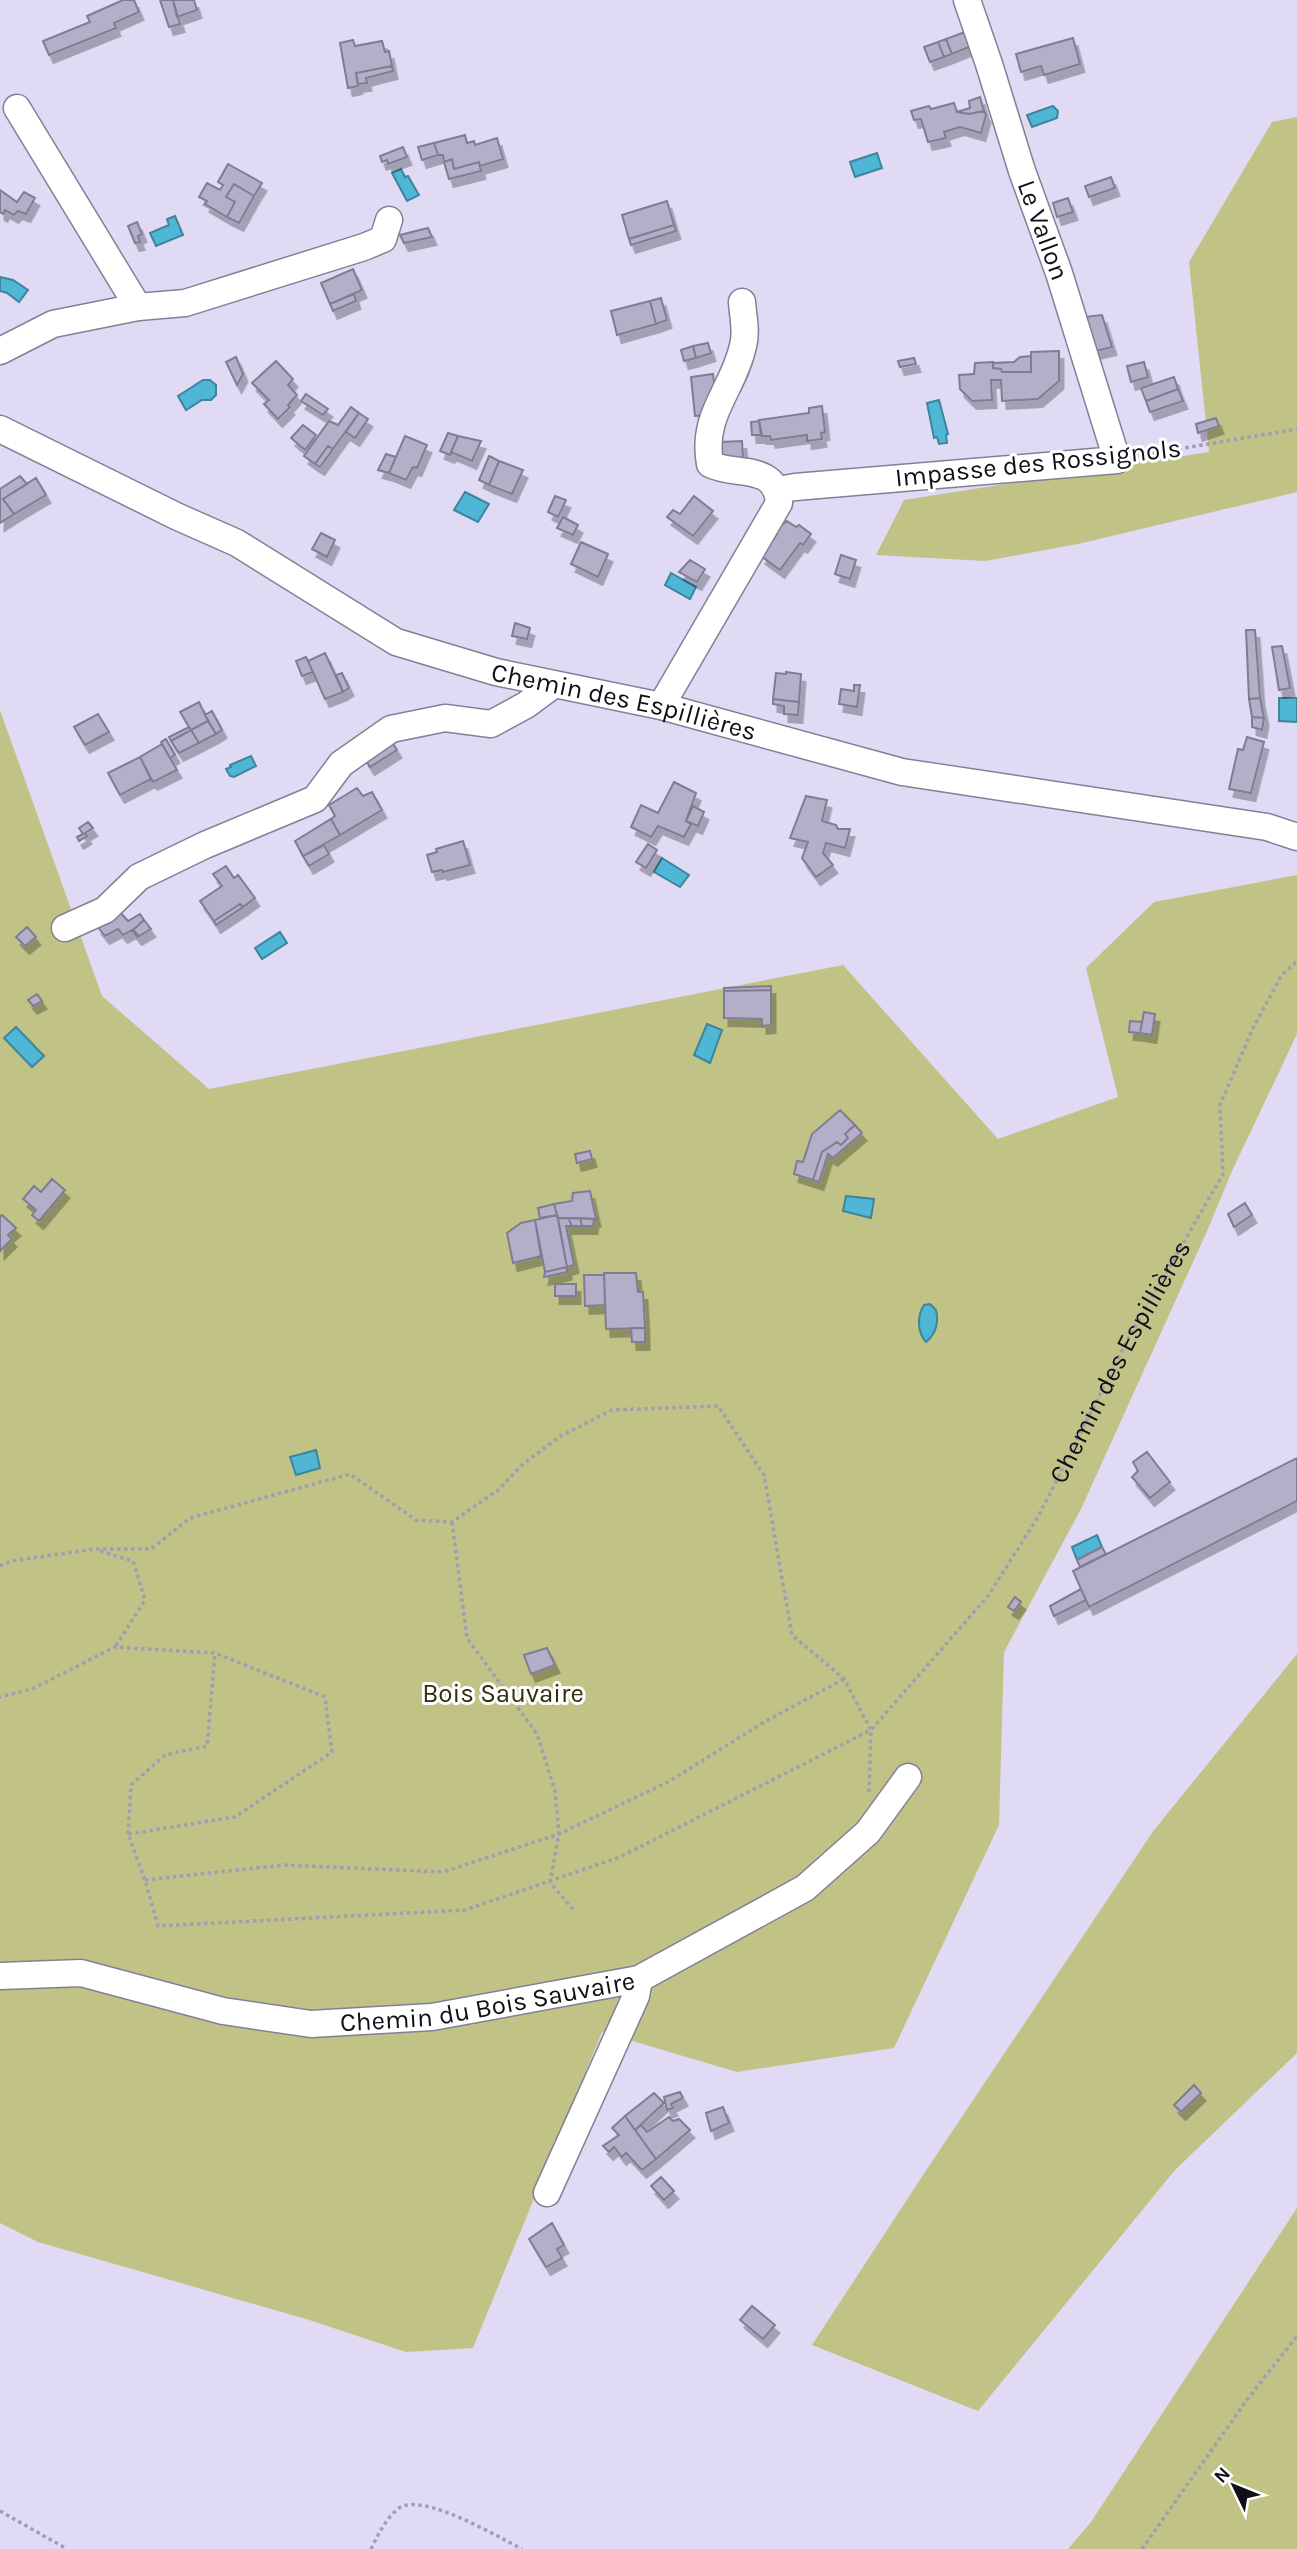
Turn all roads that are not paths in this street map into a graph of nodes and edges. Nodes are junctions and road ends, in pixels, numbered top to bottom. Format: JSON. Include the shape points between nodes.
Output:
{"nodes":[{"id":1,"x":967,"y":0,"type":"edge"},
{"id":2,"x":17,"y":108,"type":"dead end"},
{"id":3,"x":389,"y":220,"type":"dead end"},
{"id":4,"x":742,"y":302,"type":"dead end"},
{"id":5,"x":138,"y":307,"type":"junction"},
{"id":6,"x":0,"y":351,"type":"edge"},
{"id":7,"x":0,"y":429,"type":"edge"},
{"id":8,"x":1116,"y":460,"type":"joint"},
{"id":9,"x":778,"y":491,"type":"junction"},
{"id":10,"x":553,"y":685,"type":"junction"},
{"id":11,"x":661,"y":706,"type":"junction"},
{"id":12,"x":1297,"y":837,"type":"edge"},
{"id":13,"x":65,"y":928,"type":"dead end"},
{"id":14,"x":908,"y":1777,"type":"dead end"},
{"id":15,"x":0,"y":1976,"type":"edge"},
{"id":16,"x":639,"y":1979,"type":"junction"},
{"id":17,"x":547,"y":2193,"type":"dead end"}],
"edges":[{"from":1,"to":8,"type":"street","name":"Le Vallon"},
{"from":2,"to":5,"type":"street"},
{"from":3,"to":5,"type":"street","via":[[383,239],[364,247],[185,303]]},
{"from":4,"to":9,"type":"street","via":[[743,348],[708,430],[710,464],[721,470],[748,470]]},
{"from":5,"to":6,"type":"street","via":[[53,324]]},
{"from":7,"to":10,"type":"street","name":"Chemin des Espillières","via":[[237,543],[396,642]]},
{"from":8,"to":9,"type":"street","name":"Impasse des Rossignols"},
{"from":9,"to":11,"type":"street","via":[[779,503]]},
{"from":10,"to":11,"type":"street","name":"Chemin des Espillières"},
{"from":10,"to":13,"type":"street","via":[[491,724],[445,718],[391,729],[341,764],[315,799],[139,877],[104,910]]},
{"from":11,"to":12,"type":"street","name":"Chemin des Espillières","via":[[902,772],[1267,827]]},
{"from":14,"to":16,"type":"street","name":"Chemin du Bois Sauvaire","via":[[868,1832],[805,1888]]},
{"from":15,"to":16,"type":"street","name":"Chemin du Bois Sauvaire","via":[[81,1973],[223,2011],[311,2024],[432,2017]]},
{"from":16,"to":17,"type":"street","via":[[636,1996]]}]}
